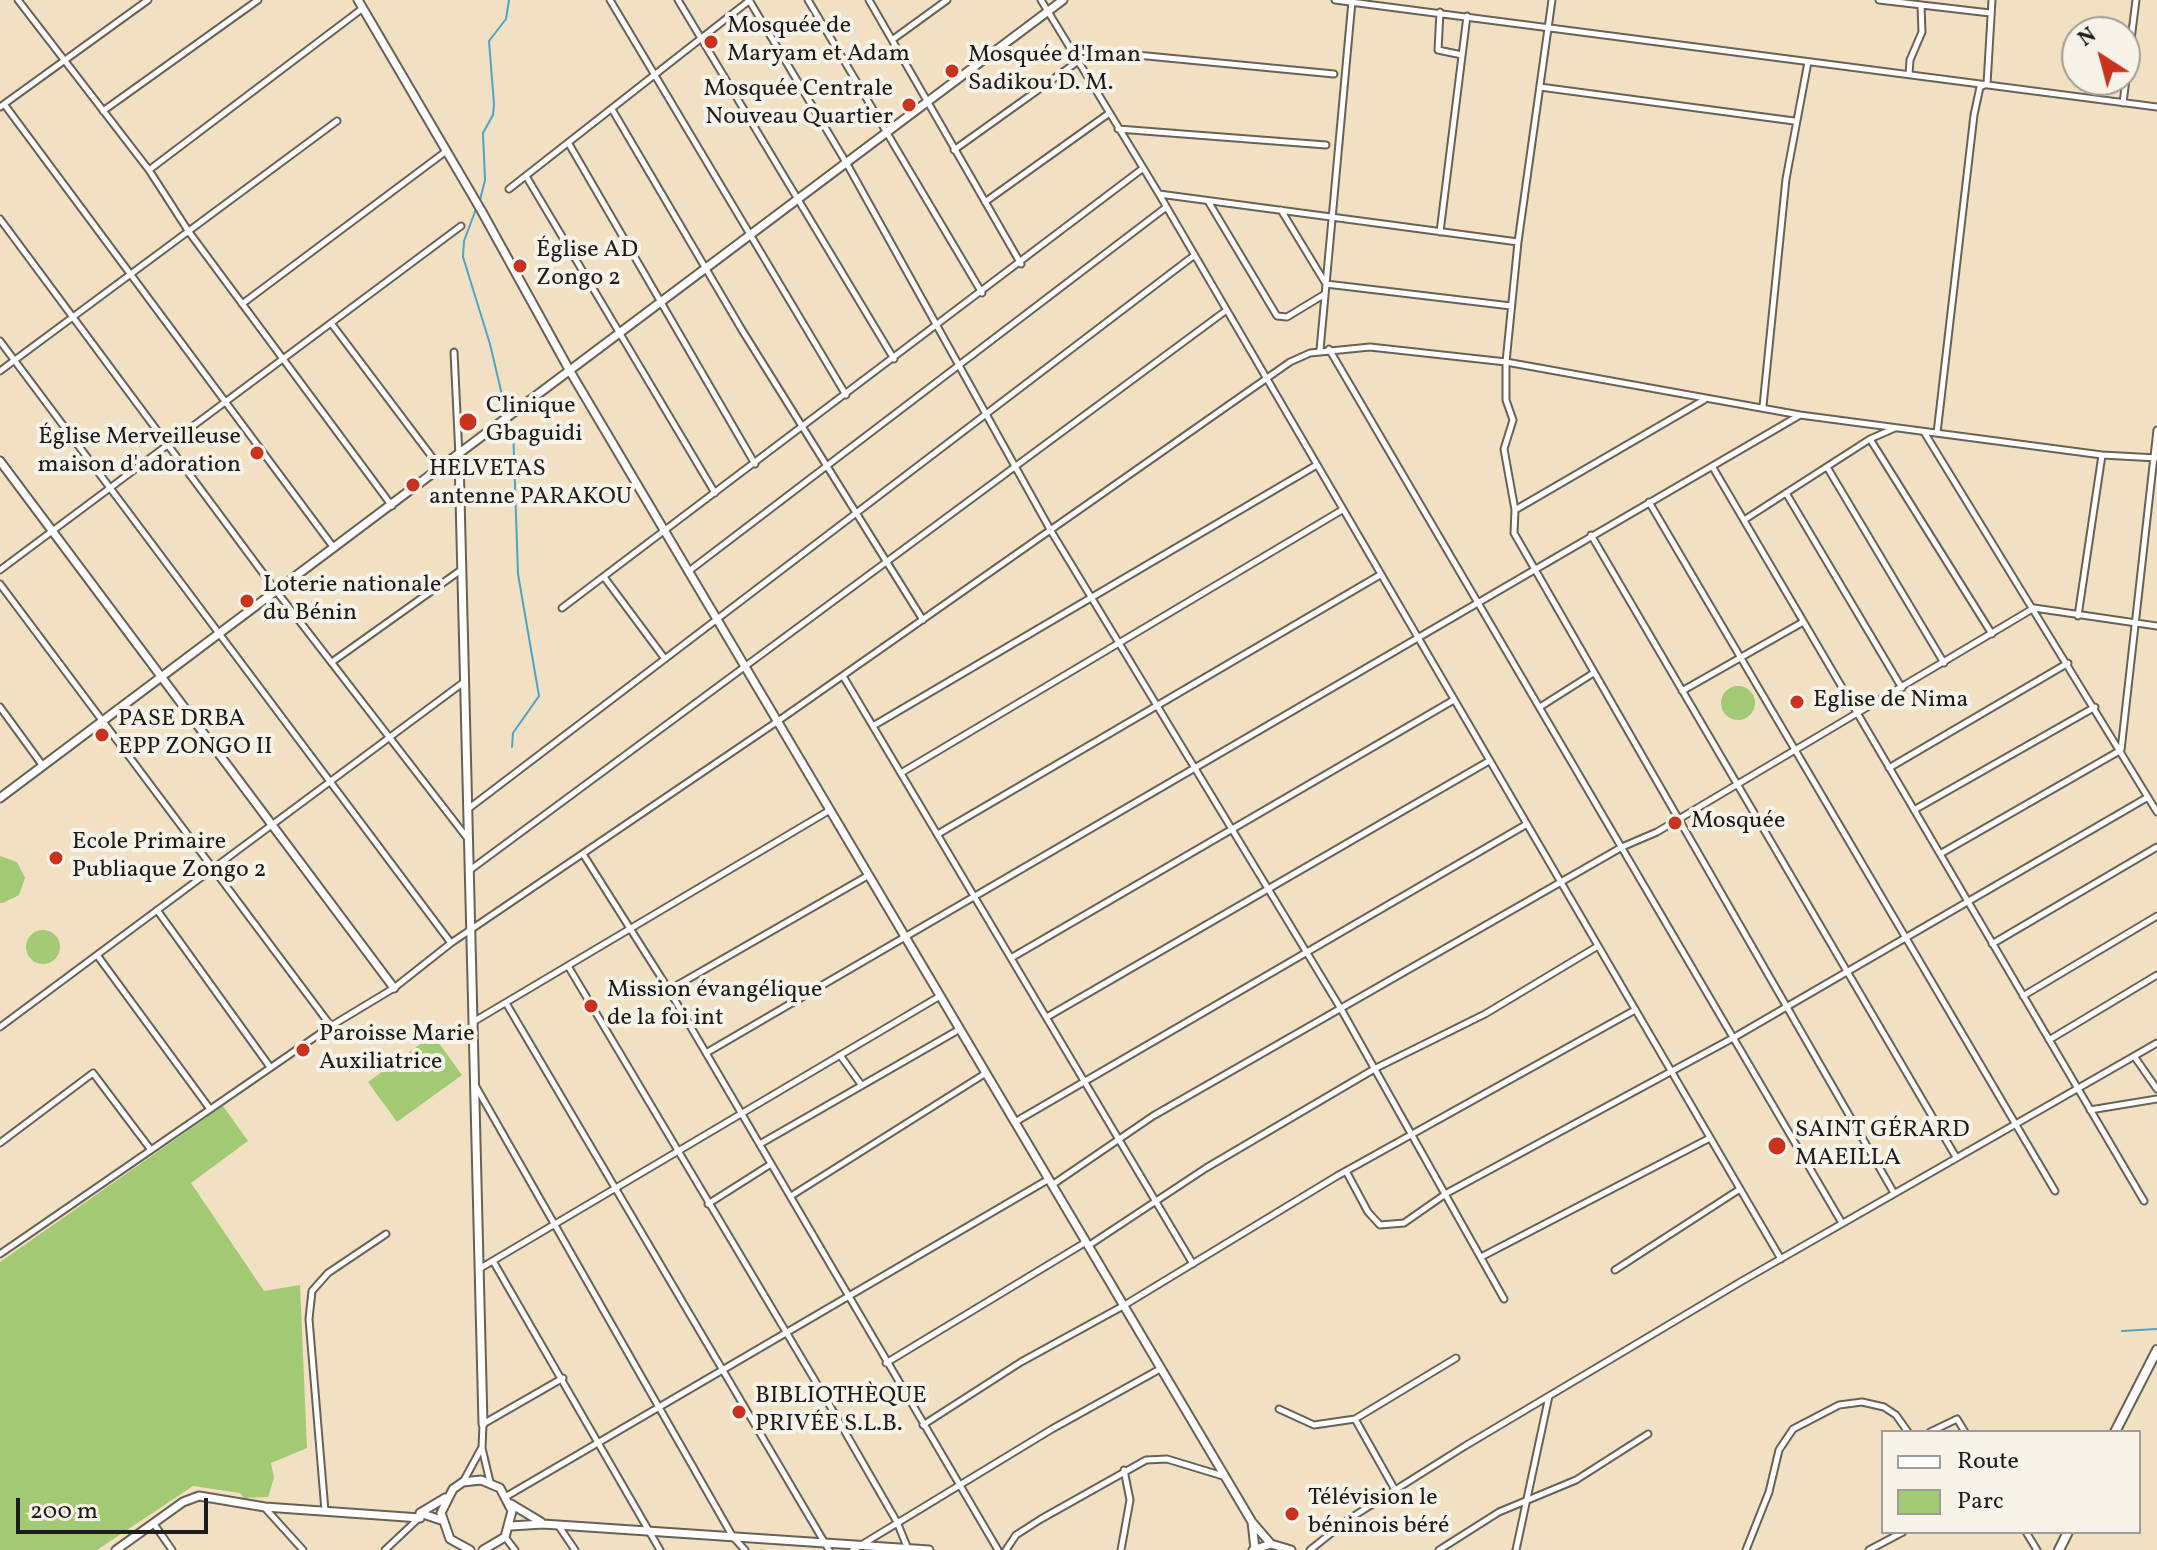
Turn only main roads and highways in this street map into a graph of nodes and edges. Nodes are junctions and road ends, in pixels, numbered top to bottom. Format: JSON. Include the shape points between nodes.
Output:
{"nodes":[{"id":1,"x":2157,"y":1350,"type":"edge"},
{"id":2,"x":2116,"y":1430,"type":"edge"}],
"edges":[{"from":1,"to":2,"type":"main road"}]}
